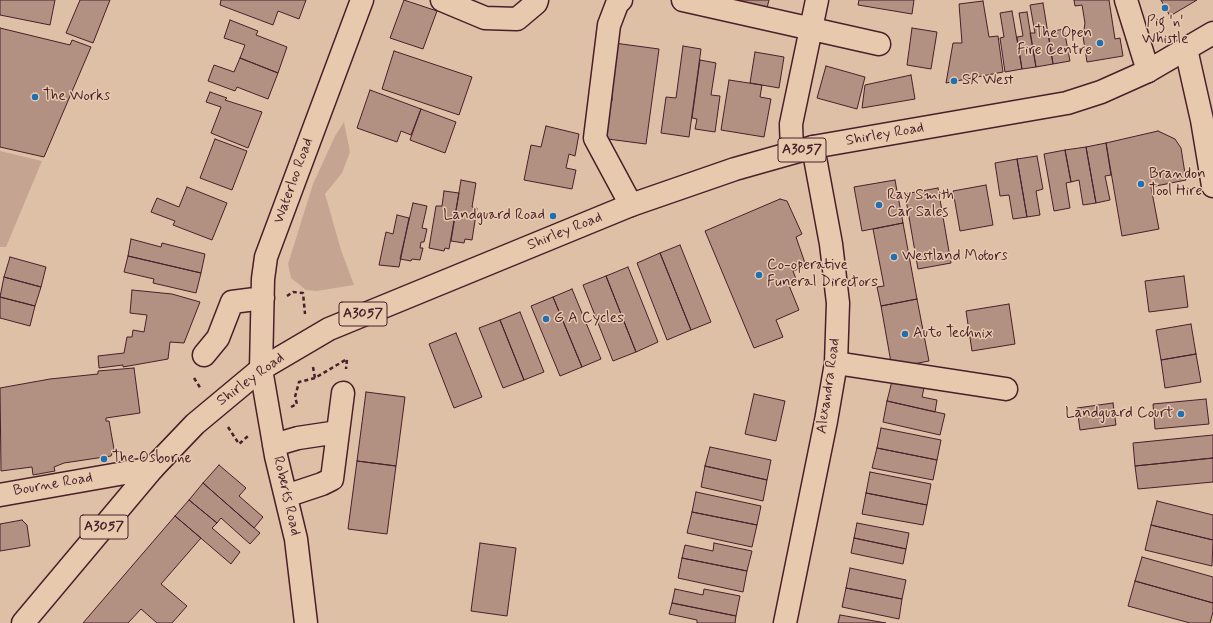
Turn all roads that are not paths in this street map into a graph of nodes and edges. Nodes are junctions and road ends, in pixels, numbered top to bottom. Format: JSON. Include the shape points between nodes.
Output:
{"nodes":[{"id":1,"x":362,"y":0,"type":"edge"},
{"id":2,"x":442,"y":0,"type":"edge"},
{"id":3,"x":537,"y":0,"type":"edge"},
{"id":4,"x":621,"y":0,"type":"edge"},
{"id":5,"x":682,"y":0,"type":"edge"},
{"id":6,"x":817,"y":0,"type":"edge"},
{"id":7,"x":1126,"y":0,"type":"edge"},
{"id":8,"x":810,"y":30,"type":"junction"},
{"id":9,"x":1213,"y":33,"type":"edge"},
{"id":10,"x":879,"y":44,"type":"dead end"},
{"id":11,"x":1186,"y":50,"type":"junction"},
{"id":12,"x":1148,"y":71,"type":"junction"},
{"id":13,"x":813,"y":147,"type":"junction"},
{"id":14,"x":792,"y":152,"type":"junction"},
{"id":15,"x":1213,"y":186,"type":"edge"},
{"id":16,"x":631,"y":205,"type":"junction"},
{"id":17,"x":264,"y":298,"type":"junction"},
{"id":18,"x":204,"y":355,"type":"dead end"},
{"id":19,"x":836,"y":363,"type":"junction"},
{"id":20,"x":262,"y":369,"type":"junction"},
{"id":21,"x":1006,"y":389,"type":"dead end"},
{"id":22,"x":343,"y":393,"type":"road end"},
{"id":23,"x":338,"y":432,"type":"junction"},
{"id":24,"x":274,"y":445,"type":"junction"},
{"id":25,"x":153,"y":468,"type":"junction"},
{"id":26,"x":0,"y":495,"type":"edge"},
{"id":27,"x":286,"y":496,"type":"junction"},
{"id":28,"x":23,"y":623,"type":"edge"},
{"id":29,"x":306,"y":623,"type":"edge"},
{"id":30,"x":785,"y":623,"type":"edge"}],
"edges":[{"from":1,"to":17,"type":"street","name":"Waterloo Road","via":[[266,257]]},
{"from":2,"to":3,"type":"street","via":[[485,18],[517,19]]},
{"from":4,"to":16,"type":"street","via":[[617,4],[610,25],[594,138]]},
{"from":5,"to":8,"type":"street"},
{"from":6,"to":8,"type":"street"},
{"from":7,"to":12,"type":"street"},
{"from":8,"to":10,"type":"street"},
{"from":8,"to":14,"type":"street","via":[[791,124]]},
{"from":9,"to":11,"type":"street","name":"Shirley Road","number":"A3057"},
{"from":11,"to":12,"type":"street","name":"Shirley Road","number":"A3057"},
{"from":11,"to":15,"type":"street","via":[[1202,120]]},
{"from":12,"to":13,"type":"street","name":"Shirley Road","number":"A3057","via":[[1101,92],[1067,102]]},
{"from":13,"to":14,"type":"street","name":"Shirley Road","number":"A3057"},
{"from":13,"to":19,"type":"street","name":"Alexandra Road","via":[[831,244],[838,303]]},
{"from":14,"to":16,"type":"street","name":"Shirley Road","number":"A3057"},
{"from":16,"to":20,"type":"street","name":"Shirley Road","number":"A3057","via":[[337,325]]},
{"from":17,"to":18,"type":"street","via":[[232,302],[218,338]]},
{"from":17,"to":20,"type":"street","name":"Waterloo Road"},
{"from":19,"to":21,"type":"street"},
{"from":19,"to":30,"type":"street","name":"Alexandra Road"},
{"from":20,"to":24,"type":"street","name":"Roberts Road"},
{"from":20,"to":25,"type":"street","name":"Shirley Road","number":"A3057","via":[[195,424]]},
{"from":22,"to":23,"type":"street"},
{"from":23,"to":24,"type":"street","via":[[298,438]]},
{"from":23,"to":27,"type":"street","via":[[332,479]]},
{"from":24,"to":27,"type":"street","name":"Roberts Road"},
{"from":25,"to":26,"type":"street","name":"Bourne Road"},
{"from":25,"to":28,"type":"street","name":"Shirley Road","number":"A3057"},
{"from":27,"to":29,"type":"street","name":"Roberts Road","via":[[296,539]]}]}
